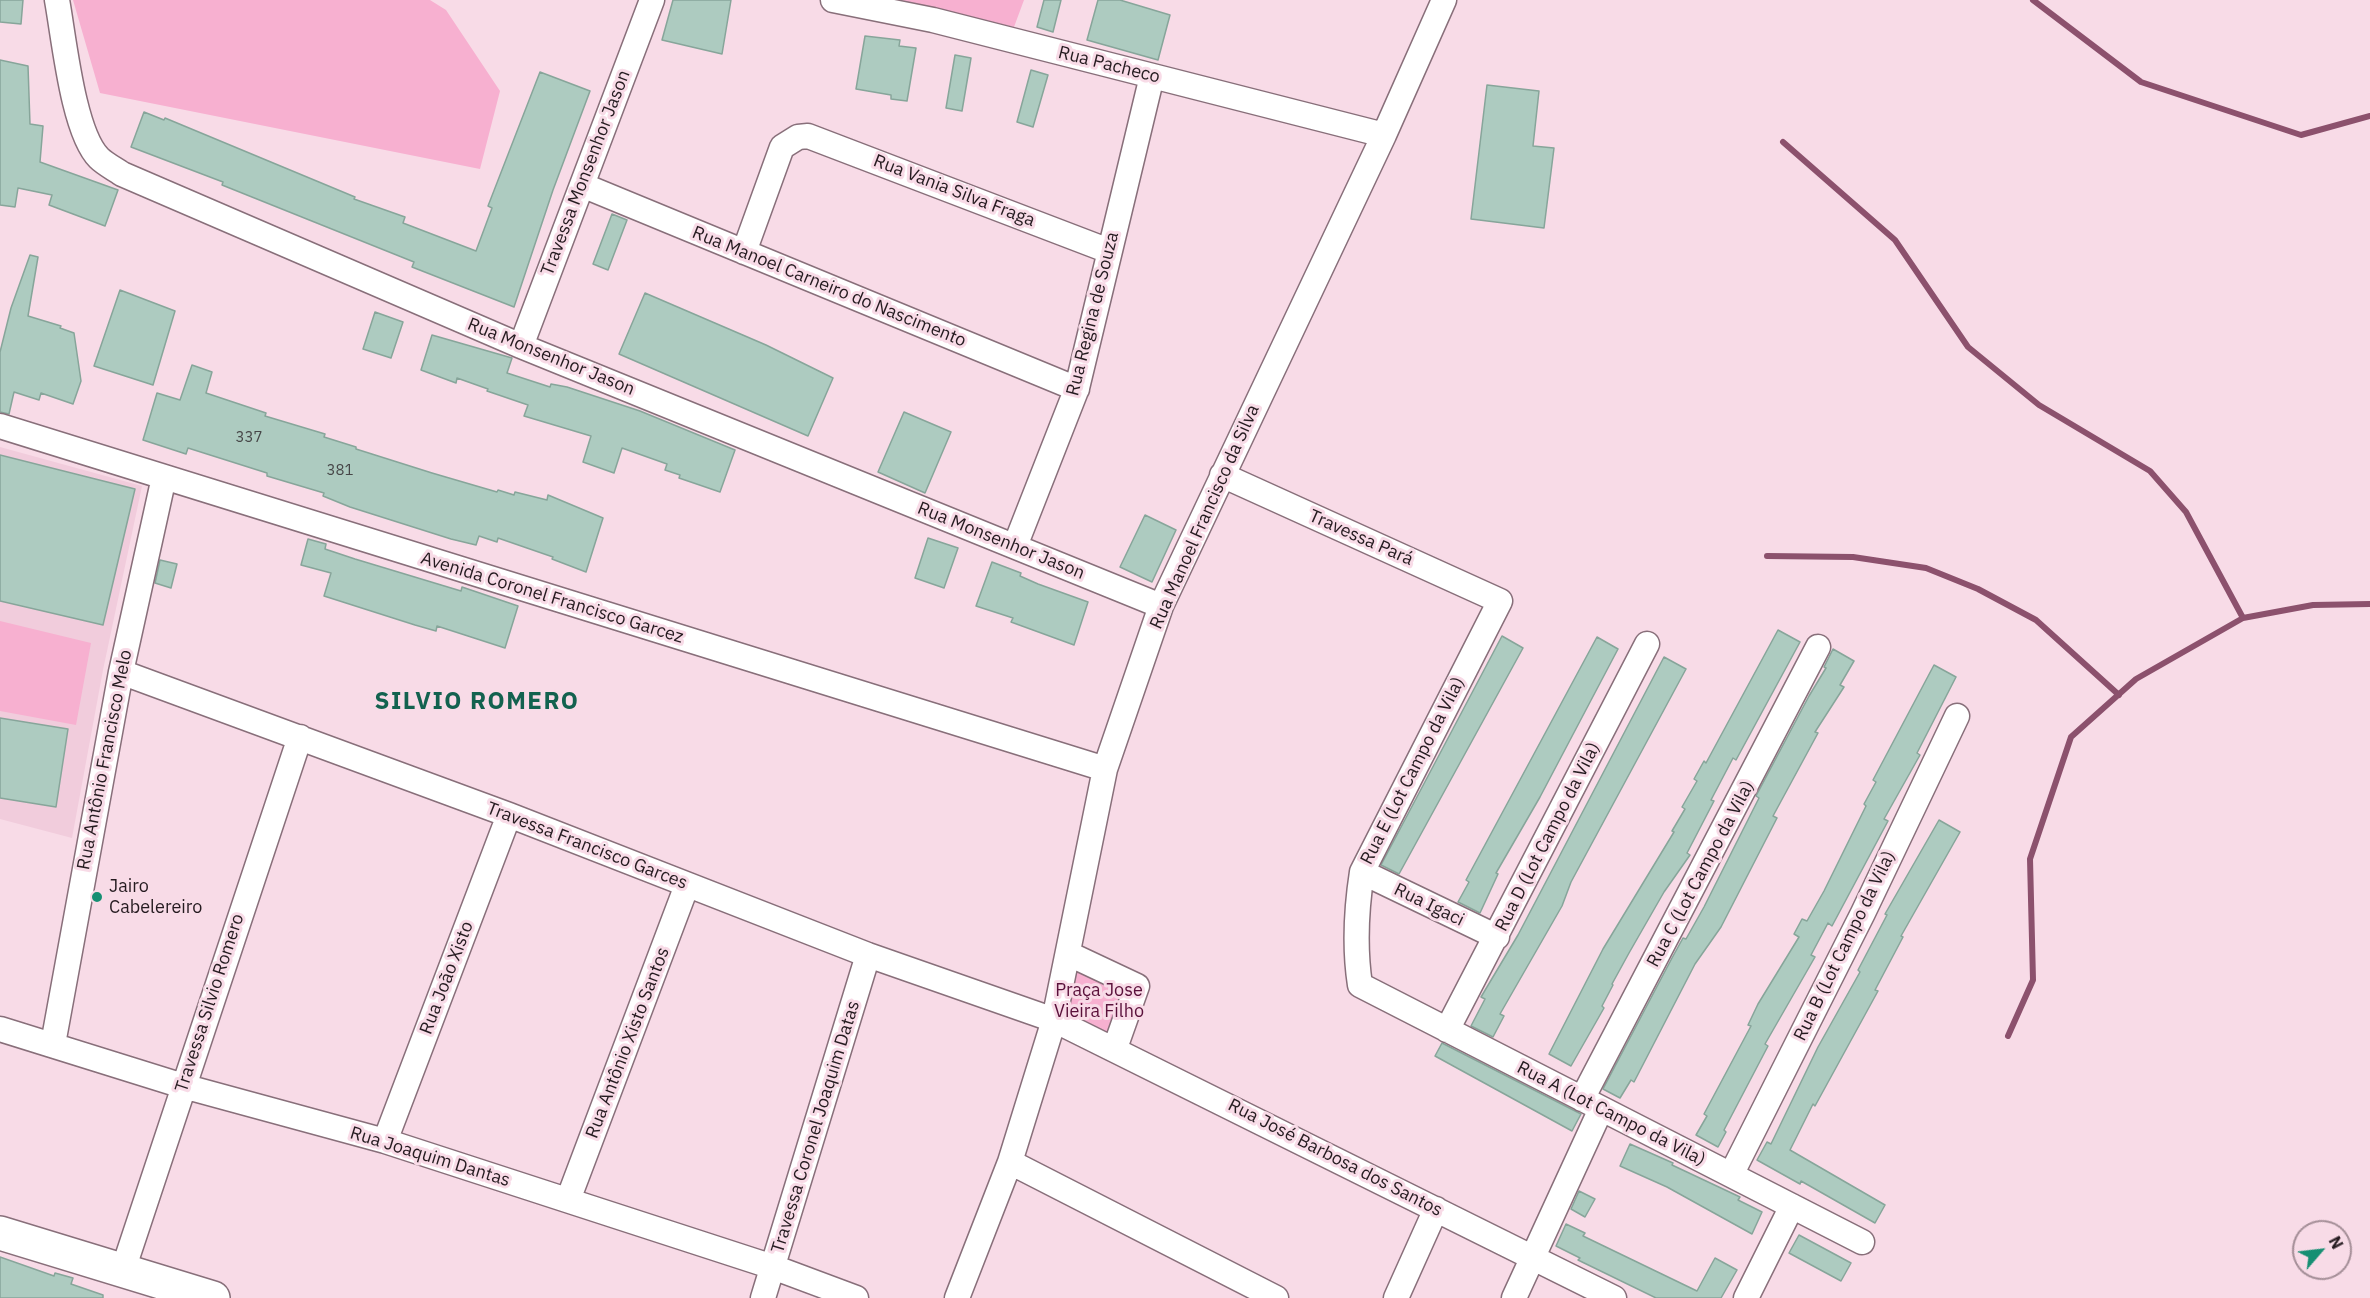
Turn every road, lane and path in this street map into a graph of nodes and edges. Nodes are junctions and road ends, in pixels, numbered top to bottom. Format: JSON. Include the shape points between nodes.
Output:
{"nodes":[{"id":1,"x":57,"y":0,"type":"edge"},
{"id":2,"x":652,"y":0,"type":"edge"},
{"id":3,"x":833,"y":0,"type":"edge"},
{"id":4,"x":1444,"y":0,"type":"edge"},
{"id":5,"x":1152,"y":75,"type":"junction"},
{"id":6,"x":1384,"y":135,"type":"junction"},
{"id":7,"x":582,"y":185,"type":"junction"},
{"id":8,"x":1109,"y":251,"type":"junction"},
{"id":9,"x":744,"y":252,"type":"junction"},
{"id":10,"x":521,"y":346,"type":"junction"},
{"id":11,"x":1077,"y":389,"type":"junction"},
{"id":12,"x":0,"y":426,"type":"edge"},
{"id":13,"x":1222,"y":475,"type":"junction"},
{"id":14,"x":164,"y":477,"type":"junction"},
{"id":15,"x":1015,"y":546,"type":"junction"},
{"id":16,"x":1500,"y":601,"type":"joint"},
{"id":17,"x":1161,"y":606,"type":"junction"},
{"id":18,"x":1647,"y":644,"type":"dead end"},
{"id":19,"x":1818,"y":647,"type":"dead end"},
{"id":20,"x":121,"y":672,"type":"junction"},
{"id":21,"x":1957,"y":716,"type":"dead end"},
{"id":22,"x":300,"y":737,"type":"junction"},
{"id":23,"x":1104,"y":769,"type":"junction"},
{"id":24,"x":509,"y":815,"type":"junction"},
{"id":25,"x":1362,"y":872,"type":"junction"},
{"id":26,"x":687,"y":885,"type":"junction"},
{"id":27,"x":1497,"y":938,"type":"junction"},
{"id":28,"x":1070,"y":954,"type":"junction"},
{"id":29,"x":868,"y":955,"type":"junction"},
{"id":30,"x":1360,"y":985,"type":"joint"},
{"id":31,"x":1054,"y":1020,"type":"junction"},
{"id":32,"x":0,"y":1029,"type":"edge"},
{"id":33,"x":1447,"y":1030,"type":"junction"},
{"id":34,"x":53,"y":1044,"type":"junction"},
{"id":35,"x":1115,"y":1048,"type":"junction"},
{"id":36,"x":183,"y":1086,"type":"junction"},
{"id":37,"x":1592,"y":1104,"type":"junction"},
{"id":38,"x":386,"y":1141,"type":"junction"},
{"id":39,"x":1010,"y":1162,"type":"junction"},
{"id":40,"x":1731,"y":1175,"type":"junction"},
{"id":41,"x":568,"y":1200,"type":"junction"},
{"id":42,"x":1792,"y":1206,"type":"junction"},
{"id":43,"x":1436,"y":1209,"type":"junction"},
{"id":44,"x":0,"y":1233,"type":"edge"},
{"id":45,"x":1862,"y":1242,"type":"dead end"},
{"id":46,"x":1533,"y":1257,"type":"junction"},
{"id":47,"x":773,"y":1267,"type":"junction"},
{"id":48,"x":123,"y":1270,"type":"junction"},
{"id":49,"x":213,"y":1298,"type":"edge"},
{"id":50,"x":763,"y":1298,"type":"edge"},
{"id":51,"x":856,"y":1298,"type":"edge"},
{"id":52,"x":957,"y":1298,"type":"edge"},
{"id":53,"x":1276,"y":1298,"type":"edge"},
{"id":54,"x":1396,"y":1298,"type":"edge"},
{"id":55,"x":1514,"y":1298,"type":"edge"},
{"id":56,"x":1614,"y":1298,"type":"edge"},
{"id":57,"x":1746,"y":1298,"type":"edge"}],
"edges":[{"from":1,"to":10,"type":"street","name":"Rua Monsenhor Jason","via":[[83,131],[98,157],[122,174]]},
{"from":2,"to":7,"type":"street","name":"Travessa Monsenhor Jason"},
{"from":3,"to":5,"type":"street","name":"Rua Pacheco","via":[[933,20]]},
{"from":4,"to":6,"type":"street","name":"Rua Manoel Francisco da Silva"},
{"from":5,"to":6,"type":"street","name":"Rua Pacheco"},
{"from":5,"to":8,"type":"street","name":"Rua Regina de Souza"},
{"from":6,"to":13,"type":"street","name":"Rua Manoel Francisco da Silva"},
{"from":7,"to":9,"type":"street","name":"Rua Manoel Carneiro do Nascimento"},
{"from":7,"to":10,"type":"street","name":"Travessa Monsenhor Jason"},
{"from":8,"to":9,"type":"street","name":"Rua Vania Silva Fraga","via":[[808,136],[782,147]]},
{"from":8,"to":11,"type":"street","name":"Rua Regina de Souza"},
{"from":9,"to":11,"type":"street","name":"Rua Manoel Carneiro do Nascimento"},
{"from":10,"to":15,"type":"street","name":"Rua Monsenhor Jason"},
{"from":11,"to":15,"type":"street","name":"Rua Regina de Souza"},
{"from":12,"to":14,"type":"street","name":"Avenida Coronel Francisco Garcez"},
{"from":13,"to":16,"type":"street","name":"Travessa Pará"},
{"from":13,"to":17,"type":"street","name":"Rua Manoel Francisco da Silva"},
{"from":14,"to":20,"type":"street","name":"Rua Antônio Francisco Melo"},
{"from":14,"to":23,"type":"street","name":"Avenida Coronel Francisco Garcez"},
{"from":15,"to":17,"type":"street","name":"Rua Monsenhor Jason"},
{"from":16,"to":25,"type":"street","name":"Rua E (Lot Campo da Vila)"},
{"from":17,"to":23,"type":"street","name":"Rua Manoel Francisco da Silva"},
{"from":18,"to":27,"type":"street","name":"Rua D (Lot Campo da Vila)"},
{"from":19,"to":37,"type":"street","name":"Rua C (Lot Campo da Vila)"},
{"from":20,"to":22,"type":"street","name":"Travessa Francisco Garces"},
{"from":20,"to":34,"type":"street","name":"Rua Antônio Francisco Melo"},
{"from":21,"to":40,"type":"street","name":"Rua B (Lot Campo da Vila)"},
{"from":22,"to":24,"type":"street","name":"Travessa Francisco Garces"},
{"from":22,"to":36,"type":"street","name":"Travessa Silvio Romero"},
{"from":23,"to":28,"type":"street","name":"Rua Manoel Francisco da Silva"},
{"from":24,"to":26,"type":"street","name":"Travessa Francisco Garces"},
{"from":24,"to":38,"type":"street","name":"Rua João Xisto"},
{"from":25,"to":27,"type":"street","name":"Rua Igaci"},
{"from":25,"to":30,"type":"street","name":"Rua E (Lot Campo da Vila)","via":[[1355,914]]},
{"from":26,"to":29,"type":"street","name":"Travessa Francisco Garces"},
{"from":26,"to":41,"type":"street","name":"Rua Antônio Xisto Santos"},
{"from":27,"to":33,"type":"street","name":"Rua D (Lot Campo da Vila)"},
{"from":28,"to":31,"type":"street","name":"Rua Manoel Francisco da Silva"},
{"from":28,"to":35,"type":"street","via":[[1137,986]]},
{"from":29,"to":31,"type":"street","name":"Travessa Francisco Garces"},
{"from":29,"to":47,"type":"street","name":"Travessa Coronel Joaquim Datas"},
{"from":30,"to":33,"type":"street","name":"Rua A (Lot Campo da Vila)"},
{"from":31,"to":35,"type":"street","name":"Rua José Barbosa dos Santos"},
{"from":31,"to":39,"type":"street","name":"Rua Manoel Francisco da Silva"},
{"from":32,"to":34,"type":"street","name":"Rua Joaquim Dantas"},
{"from":33,"to":37,"type":"street","name":"Rua A (Lot Campo da Vila)"},
{"from":34,"to":36,"type":"street","name":"Rua Joaquim Dantas"},
{"from":35,"to":43,"type":"street","name":"Rua José Barbosa dos Santos"},
{"from":36,"to":38,"type":"street","name":"Rua Joaquim Dantas"},
{"from":36,"to":48,"type":"street","name":"Travessa Silvio Romero"},
{"from":37,"to":40,"type":"street","name":"Rua A (Lot Campo da Vila)"},
{"from":37,"to":46,"type":"street","name":"Rua C (Lot Campo da Vila)"},
{"from":38,"to":41,"type":"street","name":"Rua Joaquim Dantas"},
{"from":39,"to":52,"type":"street","name":"Rua Manoel Francisco da Silva"},
{"from":39,"to":53,"type":"street"},
{"from":40,"to":42,"type":"street","name":"Rua A (Lot Campo da Vila)"},
{"from":41,"to":47,"type":"street","name":"Rua Joaquim Dantas"},
{"from":42,"to":45,"type":"street","name":"Rua A (Lot Campo da Vila)"},
{"from":42,"to":57,"type":"street"},
{"from":43,"to":46,"type":"street","name":"Rua José Barbosa dos Santos"},
{"from":43,"to":54,"type":"street"},
{"from":44,"to":48,"type":"main road"},
{"from":46,"to":55,"type":"street","name":"Rua C (Lot Campo da Vila)"},
{"from":46,"to":56,"type":"street","name":"Rua José Barbosa dos Santos"},
{"from":47,"to":50,"type":"street","name":"Travessa Coronel Joaquim Datas"},
{"from":47,"to":51,"type":"street","name":"Rua Joaquim Dantas"},
{"from":48,"to":49,"type":"main road"}]}
